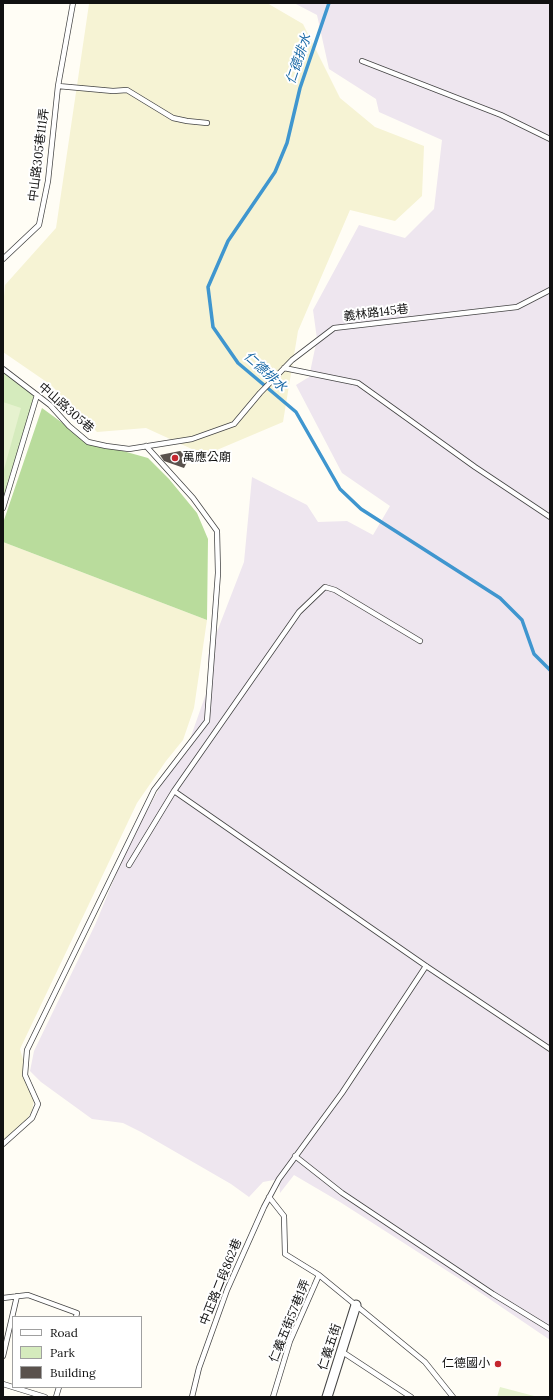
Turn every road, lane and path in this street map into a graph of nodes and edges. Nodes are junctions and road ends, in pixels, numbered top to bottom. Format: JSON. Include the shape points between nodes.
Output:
{"nodes":[{"id":1,"x":73,"y":3,"type":"edge"},
{"id":2,"x":362,"y":61,"type":"dead end"},
{"id":3,"x":58,"y":86,"type":"junction"},
{"id":4,"x":207,"y":123,"type":"dead end"},
{"id":5,"x":550,"y":139,"type":"edge"},
{"id":6,"x":3,"y":259,"type":"edge"},
{"id":7,"x":550,"y":290,"type":"edge"},
{"id":8,"x":284,"y":368,"type":"junction"},
{"id":9,"x":3,"y":369,"type":"edge"},
{"id":10,"x":37,"y":395,"type":"junction"},
{"id":11,"x":146,"y":446,"type":"junction"},
{"id":12,"x":3,"y":508,"type":"edge"},
{"id":13,"x":550,"y":518,"type":"edge"},
{"id":14,"x":420,"y":641,"type":"dead end"},
{"id":15,"x":174,"y":791,"type":"junction"},
{"id":16,"x":129,"y":865,"type":"dead end"},
{"id":17,"x":426,"y":966,"type":"junction"},
{"id":18,"x":550,"y":1048,"type":"edge"},
{"id":19,"x":3,"y":1144,"type":"edge"},
{"id":20,"x":296,"y":1156,"type":"junction"},
{"id":21,"x":269,"y":1197,"type":"junction"},
{"id":22,"x":319,"y":1275,"type":"junction"},
{"id":23,"x":17,"y":1296,"type":"junction"},
{"id":24,"x":3,"y":1298,"type":"edge"},
{"id":25,"x":356,"y":1305,"type":"junction"},
{"id":26,"x":77,"y":1315,"type":"edge"},
{"id":27,"x":12,"y":1316,"type":"edge"},
{"id":28,"x":12,"y":1317,"type":"edge"},
{"id":29,"x":550,"y":1329,"type":"edge"},
{"id":30,"x":341,"y":1351,"type":"junction"},
{"id":31,"x":3,"y":1356,"type":"edge"},
{"id":32,"x":16,"y":1388,"type":"edge"},
{"id":33,"x":45,"y":1397,"type":"edge"},
{"id":34,"x":192,"y":1397,"type":"edge"},
{"id":35,"x":273,"y":1397,"type":"edge"},
{"id":36,"x":327,"y":1397,"type":"edge"},
{"id":37,"x":411,"y":1397,"type":"edge"},
{"id":38,"x":453,"y":1397,"type":"edge"}],
"edges":[{"from":1,"to":3,"type":"lane","name":"中山路305巷111弄"},
{"from":2,"to":5,"type":"lane","via":[[501,114]]},
{"from":3,"to":4,"type":"lane","via":[[127,90],[172,118]]},
{"from":3,"to":6,"type":"lane","name":"中山路305巷111弄","via":[[48,181],[39,225]]},
{"from":7,"to":8,"type":"lane","name":"義林路145巷","via":[[517,306],[334,328]]},
{"from":8,"to":11,"type":"lane","name":"義林路145巷","via":[[234,424],[192,439]]},
{"from":8,"to":13,"type":"lane","via":[[358,383]]},
{"from":9,"to":10,"type":"lane","name":"中山路305巷"},
{"from":10,"to":11,"type":"lane","name":"中山路305巷","via":[[88,442],[129,449]]},
{"from":10,"to":12,"type":"lane"},
{"from":11,"to":19,"type":"lane","via":[[193,498],[217,531],[218,573],[206,721],[154,790],[27,1050],[25,1075],[38,1104],[32,1118]]},
{"from":14,"to":15,"type":"lane","via":[[334,590],[324,587],[299,612]]},
{"from":15,"to":16,"type":"lane"},
{"from":15,"to":17,"type":"lane"},
{"from":17,"to":18,"type":"lane"},
{"from":17,"to":20,"type":"lane","name":"中正路二段862巷","via":[[342,1093]]},
{"from":20,"to":21,"type":"lane","name":"中正路二段862巷"},
{"from":20,"to":29,"type":"lane","via":[[342,1193]]},
{"from":21,"to":22,"type":"lane","via":[[284,1216],[285,1254]]},
{"from":21,"to":34,"type":"lane","name":"中正路二段862巷","via":[[227,1290],[199,1368]]},
{"from":22,"to":25,"type":"lane"},
{"from":22,"to":35,"type":"lane","name":"仁義五街57巷1弄","via":[[290,1341]]},
{"from":23,"to":24,"type":"lane"},
{"from":23,"to":26,"type":"lane","via":[[28,1295]]},
{"from":23,"to":27,"type":"lane"},
{"from":25,"to":30,"type":"street","name":"仁義五街"},
{"from":25,"to":38,"type":"lane","via":[[425,1362]]},
{"from":28,"to":31,"type":"lane"},
{"from":30,"to":36,"type":"street","name":"仁義五街"},
{"from":30,"to":37,"type":"lane"},
{"from":32,"to":33,"type":"lane"}]}
